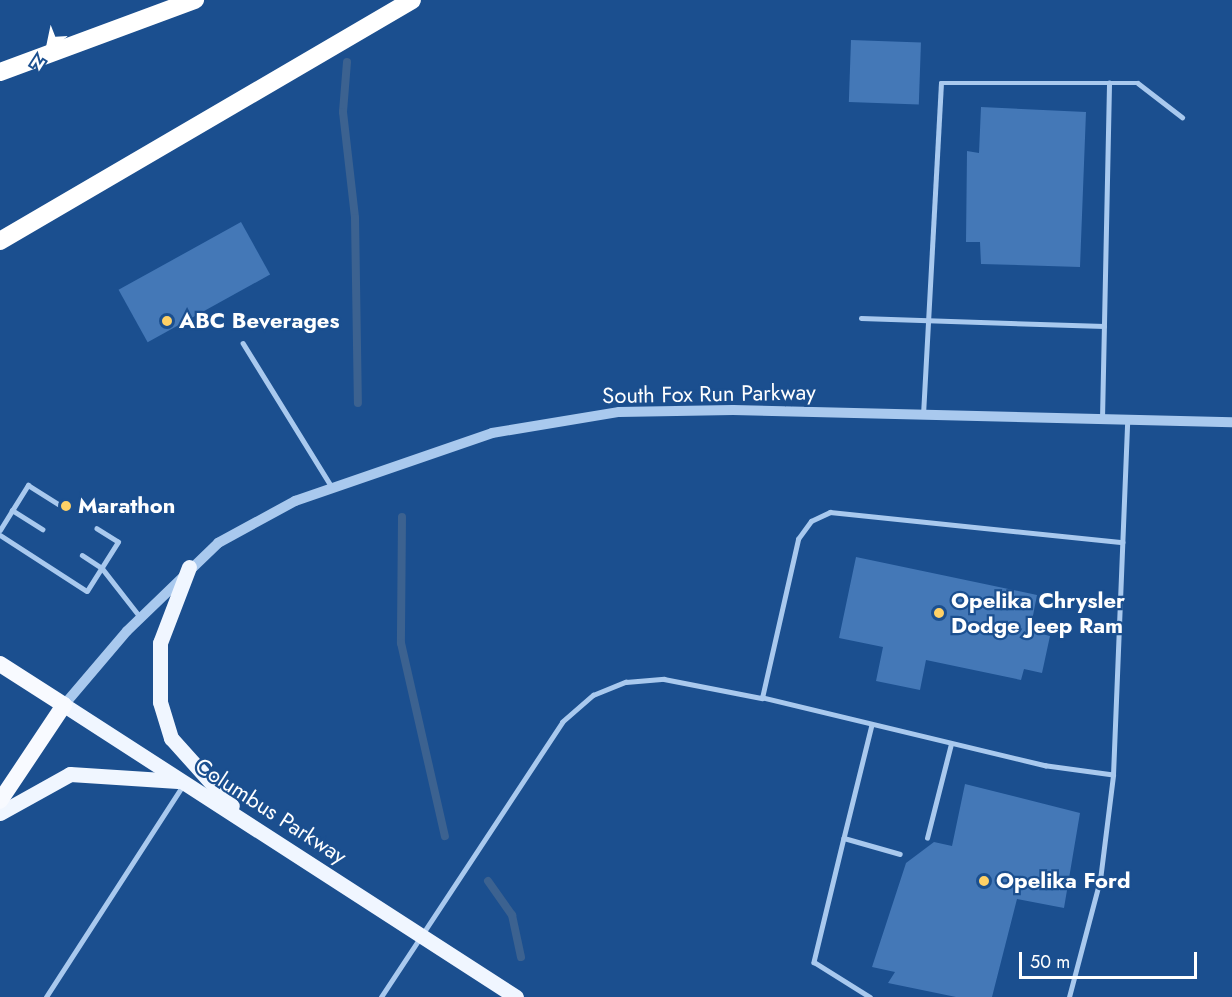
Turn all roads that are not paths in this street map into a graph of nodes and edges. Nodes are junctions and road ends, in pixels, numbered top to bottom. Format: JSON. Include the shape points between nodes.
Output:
{"nodes":[{"id":1,"x":195,"y":0,"type":"edge"},
{"id":2,"x":412,"y":0,"type":"edge"},
{"id":3,"x":0,"y":72,"type":"edge"},
{"id":4,"x":1109,"y":83,"type":"junction"},
{"id":5,"x":1182,"y":117,"type":"dead end"},
{"id":6,"x":0,"y":241,"type":"edge"},
{"id":7,"x":861,"y":318,"type":"dead end"},
{"id":8,"x":930,"y":322,"type":"junction"},
{"id":9,"x":1104,"y":326,"type":"junction"},
{"id":10,"x":243,"y":344,"type":"dead end"},
{"id":11,"x":923,"y":414,"type":"junction"},
{"id":12,"x":1102,"y":419,"type":"junction"},
{"id":13,"x":1127,"y":420,"type":"junction"},
{"id":14,"x":1232,"y":422,"type":"edge"},
{"id":15,"x":332,"y":487,"type":"junction"},
{"id":16,"x":58,"y":504,"type":"dead end"},
{"id":17,"x":12,"y":510,"type":"junction"},
{"id":18,"x":42,"y":529,"type":"dead end"},
{"id":19,"x":97,"y":529,"type":"dead end"},
{"id":20,"x":0,"y":530,"type":"edge"},
{"id":21,"x":0,"y":535,"type":"edge"},
{"id":22,"x":1122,"y":542,"type":"junction"},
{"id":23,"x":82,"y":555,"type":"dead end"},
{"id":24,"x":189,"y":567,"type":"junction"},
{"id":25,"x":102,"y":568,"type":"junction"},
{"id":26,"x":141,"y":618,"type":"junction"},
{"id":27,"x":0,"y":664,"type":"edge"},
{"id":28,"x":762,"y":698,"type":"junction"},
{"id":29,"x":64,"y":705,"type":"junction"},
{"id":30,"x":872,"y":725,"type":"junction"},
{"id":31,"x":951,"y":744,"type":"junction"},
{"id":32,"x":1113,"y":775,"type":"junction"},
{"id":33,"x":185,"y":782,"type":"junction"},
{"id":34,"x":0,"y":801,"type":"edge"},
{"id":35,"x":0,"y":813,"type":"edge"},
{"id":36,"x":244,"y":819,"type":"junction"},
{"id":37,"x":844,"y":838,"type":"junction"},
{"id":38,"x":927,"y":838,"type":"dead end"},
{"id":39,"x":900,"y":854,"type":"dead end"},
{"id":40,"x":420,"y":934,"type":"junction"},
{"id":41,"x":46,"y":997,"type":"edge"},
{"id":42,"x":381,"y":997,"type":"edge"},
{"id":43,"x":516,"y":997,"type":"edge"},
{"id":44,"x":870,"y":997,"type":"edge"},
{"id":45,"x":1069,"y":997,"type":"edge"}],
"edges":[{"from":1,"to":3,"type":"highway"},
{"from":2,"to":6,"type":"highway"},
{"from":4,"to":5,"type":"lane","via":[[1138,84]]},
{"from":4,"to":8,"type":"lane","via":[[941,82]]},
{"from":4,"to":9,"type":"lane"},
{"from":7,"to":8,"type":"lane"},
{"from":8,"to":9,"type":"lane"},
{"from":8,"to":11,"type":"lane"},
{"from":9,"to":12,"type":"lane"},
{"from":10,"to":15,"type":"lane"},
{"from":11,"to":12,"type":"street","name":"South Fox Run Parkway"},
{"from":11,"to":15,"type":"street","name":"South Fox Run Parkway","via":[[619,412],[492,433]]},
{"from":12,"to":13,"type":"street","name":"South Fox Run Parkway"},
{"from":13,"to":14,"type":"street","name":"South Fox Run Parkway"},
{"from":13,"to":22,"type":"lane"},
{"from":15,"to":24,"type":"street","name":"South Fox Run Parkway","via":[[218,543]]},
{"from":16,"to":17,"type":"lane","via":[[28,485]]},
{"from":17,"to":18,"type":"lane"},
{"from":17,"to":20,"type":"lane"},
{"from":19,"to":25,"type":"lane","via":[[118,542]]},
{"from":21,"to":25,"type":"lane","via":[[87,591]]},
{"from":22,"to":28,"type":"lane","via":[[830,512],[811,521],[798,539]]},
{"from":22,"to":32,"type":"lane"},
{"from":23,"to":25,"type":"lane"},
{"from":24,"to":26,"type":"street","name":"South Fox Run Parkway"},
{"from":24,"to":36,"type":"main road","via":[[160,644],[160,702],[171,738]]},
{"from":25,"to":26,"type":"lane"},
{"from":26,"to":29,"type":"street","name":"South Fox Run Parkway"},
{"from":27,"to":29,"type":"highway","name":"Columbus Parkway"},
{"from":28,"to":30,"type":"lane"},
{"from":28,"to":40,"type":"lane","via":[[663,679],[626,682],[593,695],[562,722]]},
{"from":29,"to":33,"type":"main road","name":"Columbus Parkway"},
{"from":29,"to":34,"type":"highway"},
{"from":30,"to":31,"type":"lane"},
{"from":30,"to":37,"type":"lane"},
{"from":31,"to":32,"type":"lane"},
{"from":31,"to":38,"type":"lane"},
{"from":32,"to":45,"type":"lane","via":[[1100,880]]},
{"from":33,"to":35,"type":"main road","via":[[70,774]]},
{"from":33,"to":36,"type":"main road","name":"Columbus Parkway"},
{"from":33,"to":41,"type":"lane"},
{"from":36,"to":40,"type":"main road","name":"Columbus Parkway"},
{"from":37,"to":39,"type":"lane"},
{"from":37,"to":44,"type":"lane","via":[[814,962]]},
{"from":40,"to":42,"type":"lane"},
{"from":40,"to":43,"type":"main road","name":"Columbus Parkway"}]}
